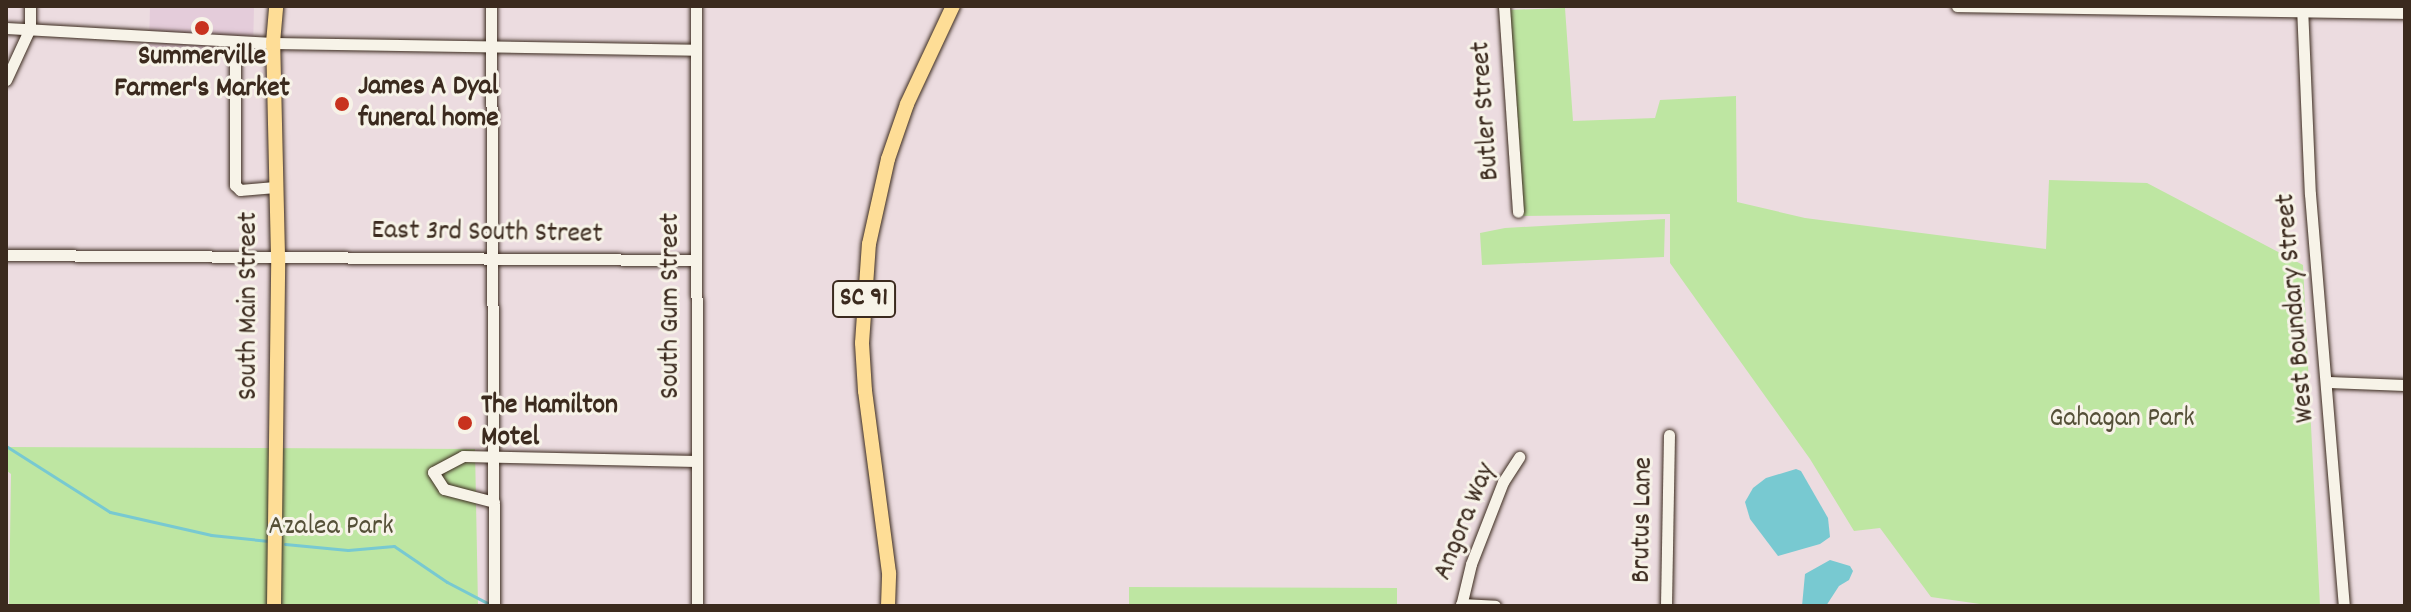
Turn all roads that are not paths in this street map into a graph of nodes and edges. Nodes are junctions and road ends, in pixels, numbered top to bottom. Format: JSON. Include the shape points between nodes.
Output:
{"nodes":[{"id":1,"x":30,"y":6,"type":"edge"},
{"id":2,"x":276,"y":6,"type":"edge"},
{"id":3,"x":491,"y":6,"type":"edge"},
{"id":4,"x":696,"y":6,"type":"edge"},
{"id":5,"x":953,"y":6,"type":"edge"},
{"id":6,"x":1504,"y":6,"type":"edge"},
{"id":7,"x":1957,"y":6,"type":"edge"},
{"id":8,"x":2302,"y":8,"type":"edge"},
{"id":9,"x":2405,"y":13,"type":"edge"},
{"id":10,"x":6,"y":28,"type":"edge"},
{"id":11,"x":30,"y":28,"type":"junction"},
{"id":12,"x":235,"y":41,"type":"junction"},
{"id":13,"x":273,"y":43,"type":"junction"},
{"id":14,"x":491,"y":47,"type":"junction"},
{"id":15,"x":696,"y":50,"type":"junction"},
{"id":16,"x":6,"y":80,"type":"edge"},
{"id":17,"x":275,"y":187,"type":"junction"},
{"id":18,"x":1518,"y":212,"type":"dead end"},
{"id":19,"x":6,"y":255,"type":"edge"},
{"id":20,"x":278,"y":256,"type":"junction"},
{"id":21,"x":492,"y":258,"type":"junction"},
{"id":22,"x":696,"y":260,"type":"junction"},
{"id":23,"x":2328,"y":382,"type":"junction"},
{"id":24,"x":2405,"y":385,"type":"edge"},
{"id":25,"x":1669,"y":435,"type":"dead end"},
{"id":26,"x":1519,"y":457,"type":"dead end"},
{"id":27,"x":494,"y":459,"type":"junction"},
{"id":28,"x":696,"y":461,"type":"junction"},
{"id":29,"x":494,"y":502,"type":"junction"},
{"id":30,"x":1461,"y":605,"type":"edge"},
{"id":31,"x":274,"y":606,"type":"edge"},
{"id":32,"x":494,"y":606,"type":"edge"},
{"id":33,"x":697,"y":606,"type":"edge"},
{"id":34,"x":888,"y":606,"type":"edge"},
{"id":35,"x":1495,"y":606,"type":"edge"},
{"id":36,"x":1666,"y":606,"type":"edge"},
{"id":37,"x":2344,"y":606,"type":"edge"}],
"edges":[{"from":1,"to":11,"type":"street"},
{"from":2,"to":13,"type":"main road","name":"South Main Street"},
{"from":3,"to":14,"type":"street"},
{"from":4,"to":15,"type":"street","name":"South Gum Street"},
{"from":5,"to":34,"type":"main road","number":"SC 91","via":[[907,104],[869,244],[863,359],[889,573]]},
{"from":6,"to":18,"type":"street","name":"Butler Street"},
{"from":7,"to":8,"type":"street"},
{"from":8,"to":9,"type":"street"},
{"from":8,"to":23,"type":"street","name":"West Boundary Street","via":[[2310,194]]},
{"from":10,"to":11,"type":"street"},
{"from":11,"to":12,"type":"street"},
{"from":11,"to":16,"type":"street"},
{"from":12,"to":13,"type":"street"},
{"from":12,"to":17,"type":"street","via":[[235,185],[240,190]]},
{"from":13,"to":14,"type":"street"},
{"from":13,"to":17,"type":"main road","name":"South Main Street"},
{"from":14,"to":15,"type":"street"},
{"from":14,"to":21,"type":"street"},
{"from":15,"to":22,"type":"street","name":"South Gum Street"},
{"from":17,"to":20,"type":"main road","name":"South Main Street"},
{"from":19,"to":20,"type":"street","name":"East 3rd South Street"},
{"from":20,"to":21,"type":"street","name":"East 3rd South Street"},
{"from":20,"to":31,"type":"main road","name":"South Main Street"},
{"from":21,"to":22,"type":"street","name":"East 3rd South Street"},
{"from":21,"to":27,"type":"street"},
{"from":22,"to":28,"type":"street","name":"South Gum Street"},
{"from":23,"to":24,"type":"street"},
{"from":23,"to":37,"type":"street","name":"West Boundary Street"},
{"from":25,"to":36,"type":"street","name":"Brutus Lane"},
{"from":26,"to":30,"type":"street","name":"Angora Way","via":[[1503,482]]},
{"from":27,"to":28,"type":"street"},
{"from":27,"to":29,"type":"street"},
{"from":27,"to":29,"type":"street","via":[[463,456],[433,472],[444,489]]},
{"from":28,"to":33,"type":"street","name":"South Gum Street"},
{"from":29,"to":32,"type":"street"},
{"from":30,"to":35,"type":"street"}]}
